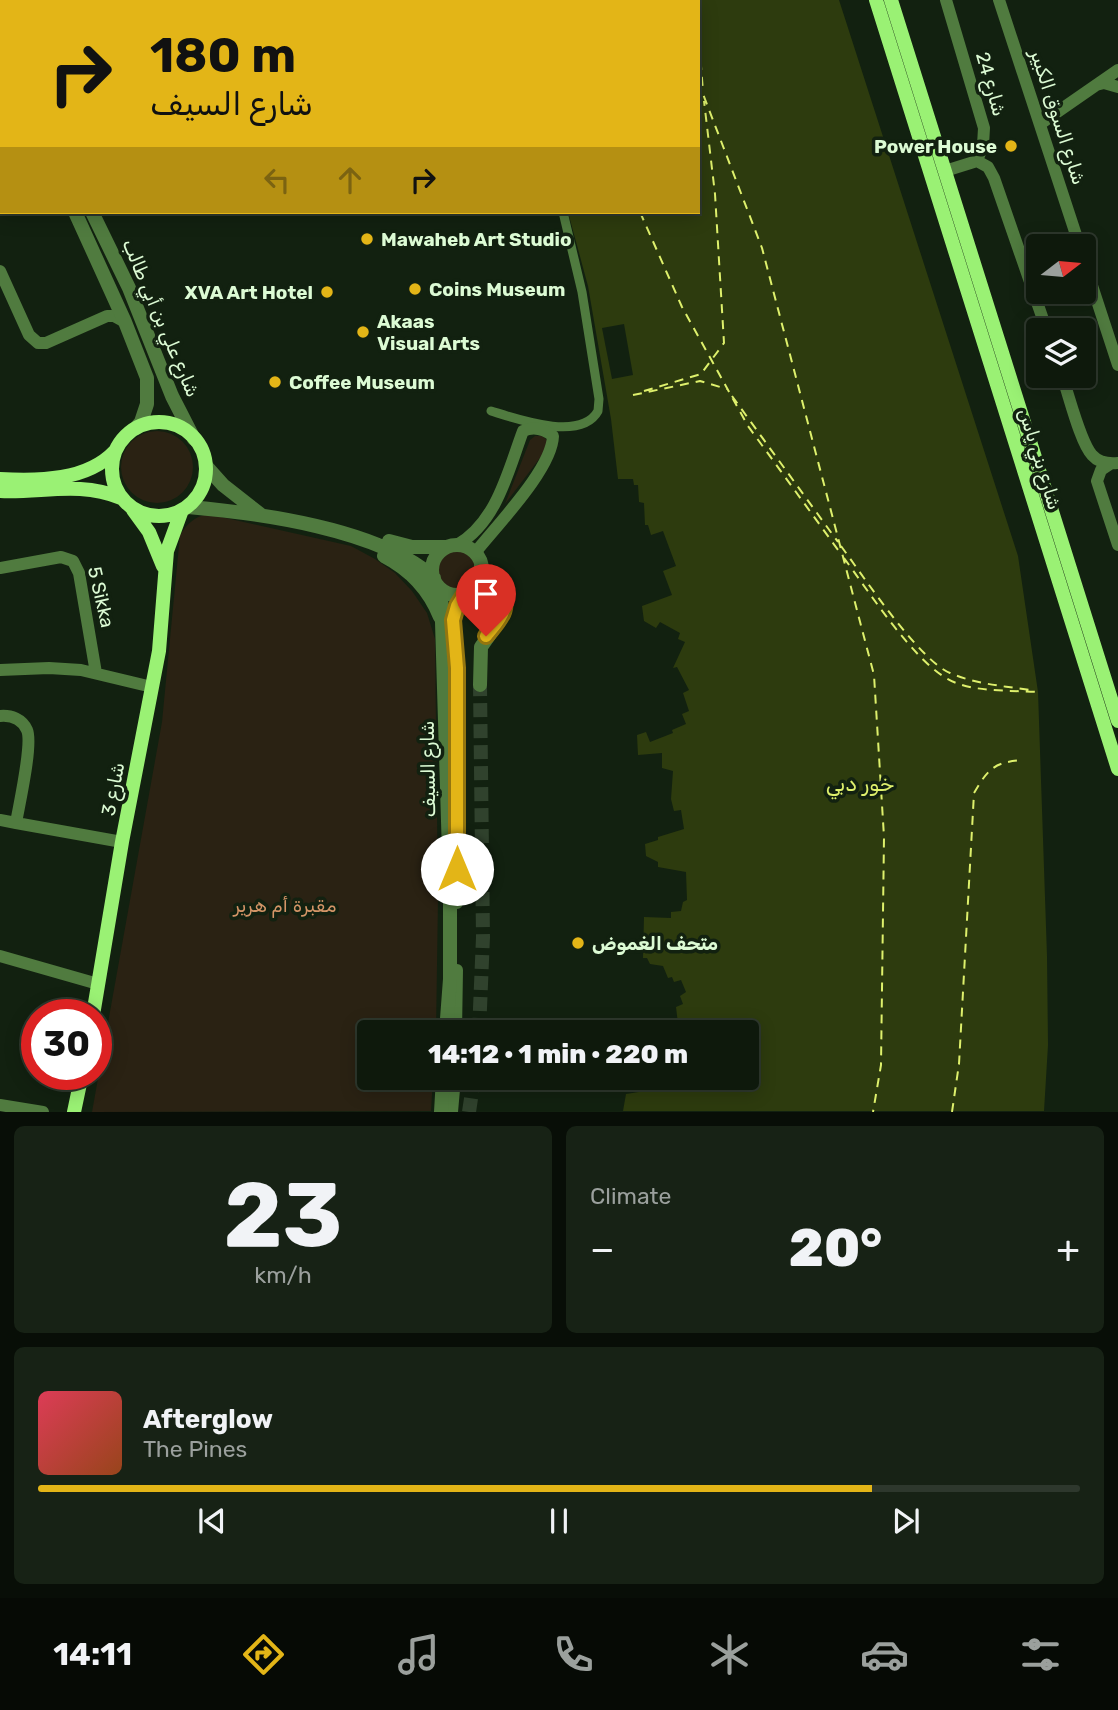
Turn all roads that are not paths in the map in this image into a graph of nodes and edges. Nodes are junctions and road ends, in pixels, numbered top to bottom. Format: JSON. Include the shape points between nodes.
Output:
{"nodes":[{"id":1,"x":876,"y":0,"type":"edge"},
{"id":2,"x":891,"y":0,"type":"edge"},
{"id":3,"x":946,"y":0,"type":"edge"},
{"id":4,"x":999,"y":0,"type":"edge"},
{"id":5,"x":1118,"y":71,"type":"edge"},
{"id":6,"x":1096,"y":86,"type":"junction"},
{"id":7,"x":1118,"y":87,"type":"edge"},
{"id":8,"x":1040,"y":124,"type":"junction"},
{"id":9,"x":977,"y":161,"type":"junction"},
{"id":10,"x":945,"y":171,"type":"junction"},
{"id":11,"x":76,"y":214,"type":"edge"},
{"id":12,"x":93,"y":214,"type":"edge"},
{"id":13,"x":563,"y":214,"type":"edge"},
{"id":14,"x":1076,"y":234,"type":"edge"},
{"id":15,"x":0,"y":271,"type":"edge"},
{"id":16,"x":1096,"y":298,"type":"edge"},
{"id":17,"x":1043,"y":318,"type":"edge"},
{"id":18,"x":125,"y":322,"type":"junction"},
{"id":19,"x":1118,"y":365,"type":"edge"},
{"id":20,"x":1066,"y":388,"type":"edge"},
{"id":21,"x":491,"y":411,"type":"dead end"},
{"id":22,"x":136,"y":428,"type":"junction"},
{"id":23,"x":194,"y":439,"type":"junction"},
{"id":24,"x":115,"y":452,"type":"junction"},
{"id":25,"x":1114,"y":463,"type":"edge"},
{"id":26,"x":206,"y":466,"type":"junction"},
{"id":27,"x":0,"y":479,"type":"edge"},
{"id":28,"x":0,"y":491,"type":"edge"},
{"id":29,"x":125,"y":502,"type":"junction"},
{"id":30,"x":185,"y":509,"type":"junction"},
{"id":31,"x":260,"y":514,"type":"junction"},
{"id":32,"x":354,"y":536,"type":"junction"},
{"id":33,"x":1118,"y":545,"type":"edge"},
{"id":34,"x":452,"y":546,"type":"junction"},
{"id":35,"x":478,"y":560,"type":"junction"},
{"id":36,"x":0,"y":568,"type":"edge"},
{"id":37,"x":164,"y":571,"type":"junction"},
{"id":38,"x":437,"y":584,"type":"junction"},
{"id":39,"x":497,"y":589,"type":"junction"},
{"id":40,"x":468,"y":592,"type":"junction"},
{"id":41,"x":443,"y":627,"type":"junction"},
{"id":42,"x":0,"y":670,"type":"edge"},
{"id":43,"x":96,"y":673,"type":"junction"},
{"id":44,"x":480,"y":685,"type":"tunnel mouth"},
{"id":45,"x":152,"y":687,"type":"junction"},
{"id":46,"x":1117,"y":713,"type":"edge"},
{"id":47,"x":1099,"y":715,"type":"junction"},
{"id":48,"x":0,"y":716,"type":"edge"},
{"id":49,"x":1118,"y":769,"type":"edge"},
{"id":50,"x":0,"y":820,"type":"edge"},
{"id":51,"x":16,"y":823,"type":"junction"},
{"id":52,"x":122,"y":842,"type":"junction"},
{"id":53,"x":0,"y":956,"type":"edge"},
{"id":54,"x":98,"y":984,"type":"junction"},
{"id":55,"x":96,"y":999,"type":"edge"},
{"id":56,"x":447,"y":1020,"type":"edge"},
{"id":57,"x":456,"y":1020,"type":"edge"},
{"id":58,"x":79,"y":1090,"type":"edge"},
{"id":59,"x":442,"y":1090,"type":"edge"},
{"id":60,"x":454,"y":1090,"type":"edge"},
{"id":61,"x":0,"y":1105,"type":"edge"},
{"id":62,"x":43,"y":1111,"type":"edge"},
{"id":63,"x":74,"y":1111,"type":"edge"},
{"id":64,"x":441,"y":1111,"type":"edge"},
{"id":65,"x":452,"y":1111,"type":"edge"}],
"edges":[{"from":1,"to":47,"type":"main road","name":"شارع بني ياس"},
{"from":2,"to":10,"type":"main road","name":"شارع بني ياس"},
{"from":3,"to":9,"type":"street","name":"شارع 24","via":[[984,128]]},
{"from":4,"to":8,"type":"street","name":"شارع السوق الكبير"},
{"from":5,"to":6,"type":"street"},
{"from":6,"to":7,"type":"street"},
{"from":6,"to":8,"type":"street"},
{"from":8,"to":14,"type":"street","name":"شارع السوق الكبير"},
{"from":9,"to":10,"type":"street"},
{"from":9,"to":17,"type":"street","via":[[995,177]]},
{"from":10,"to":46,"type":"main road","name":"شارع بني ياس"},
{"from":11,"to":18,"type":"street"},
{"from":12,"to":23,"type":"street","name":"شارع علي بن أبي طالب"},
{"from":13,"to":21,"type":"street","via":[[582,292],[598,411],[587,423],[554,427]]},
{"from":15,"to":18,"type":"street","via":[[29,335],[38,342],[46,343],[107,316]]},
{"from":16,"to":19,"type":"street"},
{"from":18,"to":22,"type":"street","via":[[148,387],[144,414]]},
{"from":20,"to":25,"type":"street","via":[[1088,450],[1097,460]]},
{"from":22,"to":23,"type":"main road","via":[[148,423],[173,425]]},
{"from":22,"to":24,"type":"main road"},
{"from":23,"to":26,"type":"main road"},
{"from":24,"to":27,"type":"main road","via":[[76,474]]},
{"from":24,"to":29,"type":"main road","via":[[112,475]]},
{"from":25,"to":33,"type":"street","via":[[1101,470],[1097,481]]},
{"from":26,"to":30,"type":"main road","via":[[200,493]]},
{"from":26,"to":31,"type":"street"},
{"from":28,"to":29,"type":"main road","via":[[75,487],[101,491]]},
{"from":29,"to":30,"type":"main road","via":[[155,517]]},
{"from":29,"to":37,"type":"main road","name":"شارع 3","via":[[149,532]]},
{"from":30,"to":31,"type":"street"},
{"from":30,"to":37,"type":"main road","name":"شارع 3","via":[[169,541]]},
{"from":31,"to":32,"type":"street"},
{"from":32,"to":34,"type":"street","via":[[412,547]]},
{"from":32,"to":38,"type":"street","via":[[406,556]]},
{"from":32,"to":41,"type":"street","via":[[419,581]]},
{"from":34,"to":35,"type":"street","via":[[470,549]]},
{"from":34,"to":35,"type":"street","via":[[472,535],[490,514],[523,431],[534,428],[549,433],[553,443],[546,462]]},
{"from":34,"to":38,"type":"street","via":[[435,559]]},
{"from":35,"to":39,"type":"street"},
{"from":35,"to":40,"type":"street","via":[[480,577]]},
{"from":36,"to":43,"type":"street","name":"5 Sikka","via":[[61,557],[73,561]]},
{"from":37,"to":45,"type":"main road","name":"شارع 3","via":[[162,625]]},
{"from":38,"to":40,"type":"street","via":[[451,594]]},
{"from":38,"to":41,"type":"street","name":"شارع السيف"},
{"from":39,"to":40,"type":"street","via":[[482,587]]},
{"from":39,"to":44,"type":"street","via":[[506,607],[481,647]]},
{"from":40,"to":57,"type":"street","name":"شارع السيف","via":[[453,620],[458,705]]},
{"from":41,"to":56,"type":"street","name":"شارع السيف","via":[[450,887]]},
{"from":42,"to":43,"type":"street","via":[[65,668]]},
{"from":43,"to":45,"type":"street"},
{"from":45,"to":52,"type":"main road","name":"شارع 3"},
{"from":46,"to":47,"type":"street"},
{"from":47,"to":49,"type":"main road","name":"شارع بني ياس"},
{"from":48,"to":51,"type":"street","via":[[18,719],[28,734]]},
{"from":50,"to":51,"type":"street"},
{"from":51,"to":52,"type":"street"},
{"from":52,"to":54,"type":"main road","name":"شارع 3"},
{"from":53,"to":54,"type":"street"},
{"from":54,"to":55,"type":"main road","name":"شارع 3"},
{"from":58,"to":63,"type":"main road"},
{"from":59,"to":64,"type":"street"},
{"from":60,"to":65,"type":"street"},
{"from":61,"to":62,"type":"street"}]}
